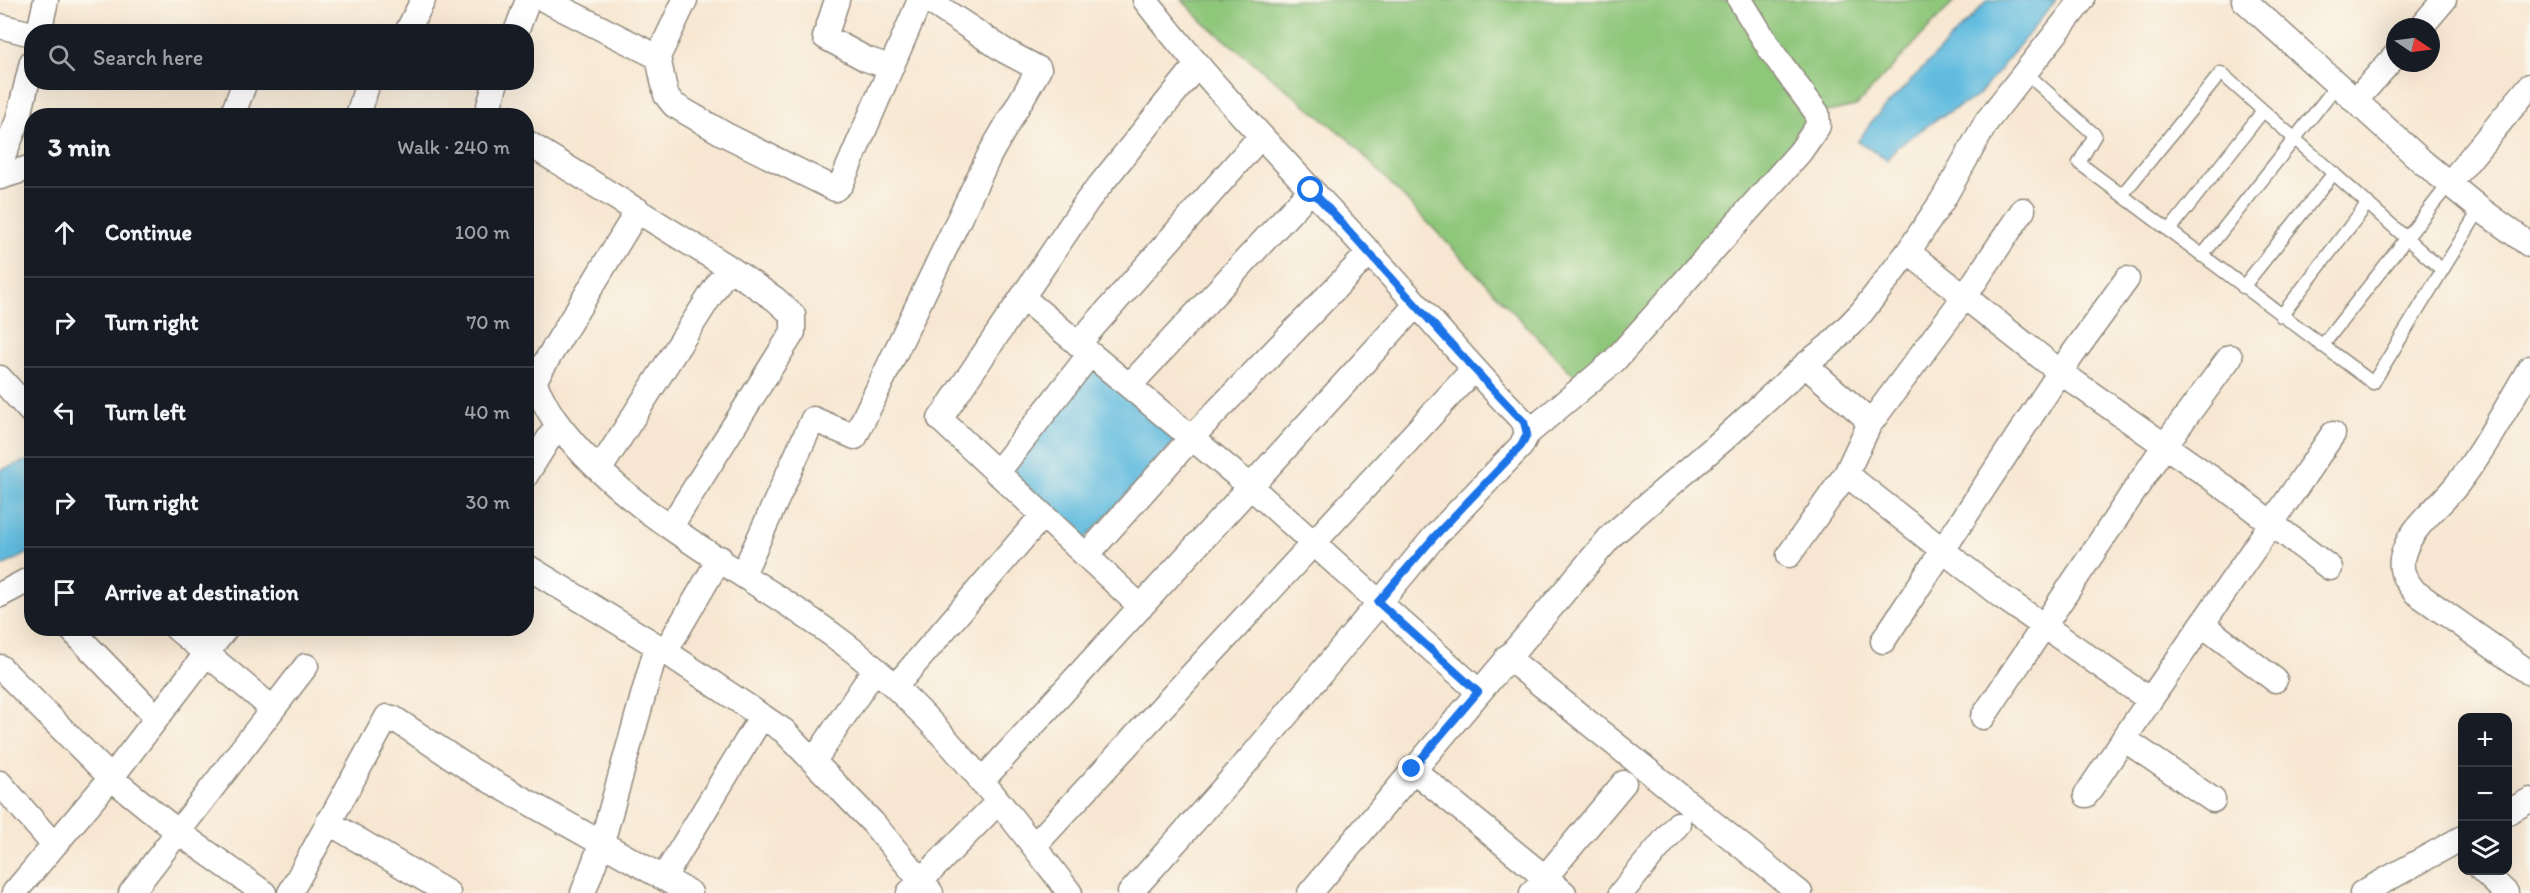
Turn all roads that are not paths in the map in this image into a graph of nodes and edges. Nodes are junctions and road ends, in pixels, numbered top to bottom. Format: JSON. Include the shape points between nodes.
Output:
{"nodes":[{"id":1,"x":46,"y":0,"type":"edge"},
{"id":2,"x":423,"y":0,"type":"edge"},
{"id":3,"x":528,"y":0,"type":"edge"},
{"id":4,"x":545,"y":0,"type":"edge"},
{"id":5,"x":685,"y":0,"type":"edge"},
{"id":6,"x":837,"y":0,"type":"edge"},
{"id":7,"x":920,"y":0,"type":"edge"},
{"id":8,"x":928,"y":0,"type":"edge"},
{"id":9,"x":1145,"y":0,"type":"edge"},
{"id":10,"x":1740,"y":0,"type":"edge"},
{"id":11,"x":2082,"y":0,"type":"edge"},
{"id":12,"x":2444,"y":0,"type":"edge"},
{"id":13,"x":2254,"y":3,"type":"edge"},
{"id":14,"x":2429,"y":18,"type":"edge"},
{"id":15,"x":41,"y":24,"type":"edge"},
{"id":16,"x":411,"y":24,"type":"edge"},
{"id":17,"x":519,"y":24,"type":"edge"},
{"id":18,"x":0,"y":26,"type":"edge"},
{"id":19,"x":24,"y":32,"type":"edge"},
{"id":20,"x":658,"y":57,"type":"junction"},
{"id":21,"x":1197,"y":65,"type":"junction"},
{"id":22,"x":2386,"y":66,"type":"edge"},
{"id":23,"x":890,"y":67,"type":"junction"},
{"id":24,"x":2026,"y":72,"type":"junction"},
{"id":25,"x":2337,"y":85,"type":"junction"},
{"id":26,"x":2530,"y":86,"type":"edge"},
{"id":27,"x":29,"y":90,"type":"edge"},
{"id":28,"x":242,"y":90,"type":"edge"},
{"id":29,"x":366,"y":90,"type":"edge"},
{"id":30,"x":494,"y":90,"type":"edge"},
{"id":31,"x":2355,"y":101,"type":"junction"},
{"id":32,"x":27,"y":108,"type":"edge"},
{"id":33,"x":235,"y":108,"type":"edge"},
{"id":34,"x":360,"y":108,"type":"edge"},
{"id":35,"x":488,"y":108,"type":"edge"},
{"id":36,"x":2263,"y":111,"type":"junction"},
{"id":37,"x":24,"y":131,"type":"edge"},
{"id":38,"x":1261,"y":136,"type":"junction"},
{"id":39,"x":2295,"y":138,"type":"junction"},
{"id":40,"x":534,"y":146,"type":"edge"},
{"id":41,"x":0,"y":164,"type":"edge"},
{"id":42,"x":24,"y":170,"type":"edge"},
{"id":43,"x":2334,"y":173,"type":"junction"},
{"id":44,"x":0,"y":177,"type":"edge"},
{"id":45,"x":2449,"y":184,"type":"junction"},
{"id":46,"x":1311,"y":190,"type":"junction"},
{"id":47,"x":2122,"y":195,"type":"junction"},
{"id":48,"x":2368,"y":203,"type":"junction"},
{"id":49,"x":2480,"y":209,"type":"junction"},
{"id":50,"x":638,"y":210,"type":"junction"},
{"id":51,"x":2024,"y":210,"type":"dead end"},
{"id":52,"x":2169,"y":231,"type":"junction"},
{"id":53,"x":2408,"y":237,"type":"junction"},
{"id":54,"x":2530,"y":245,"type":"edge"},
{"id":55,"x":1370,"y":252,"type":"junction"},
{"id":56,"x":1908,"y":252,"type":"junction"},
{"id":57,"x":2202,"y":256,"type":"junction"},
{"id":58,"x":728,"y":268,"type":"junction"},
{"id":59,"x":2441,"y":269,"type":"junction"},
{"id":60,"x":2127,"y":279,"type":"dead end"},
{"id":61,"x":2243,"y":287,"type":"junction"},
{"id":62,"x":1965,"y":296,"type":"junction"},
{"id":63,"x":1023,"y":298,"type":"junction"},
{"id":64,"x":1416,"y":306,"type":"junction"},
{"id":65,"x":2281,"y":316,"type":"junction"},
{"id":66,"x":2322,"y":346,"type":"junction"},
{"id":67,"x":1084,"y":349,"type":"junction"},
{"id":68,"x":2230,"y":357,"type":"dead end"},
{"id":69,"x":1805,"y":365,"type":"junction"},
{"id":70,"x":534,"y":368,"type":"edge"},
{"id":71,"x":2530,"y":368,"type":"edge"},
{"id":72,"x":1473,"y":370,"type":"junction"},
{"id":73,"x":2060,"y":372,"type":"junction"},
{"id":74,"x":0,"y":378,"type":"edge"},
{"id":75,"x":534,"y":381,"type":"edge"},
{"id":76,"x":1129,"y":386,"type":"junction"},
{"id":77,"x":24,"y":404,"type":"edge"},
{"id":78,"x":558,"y":424,"type":"junction"},
{"id":79,"x":1869,"y":425,"type":"junction"},
{"id":80,"x":1527,"y":434,"type":"junction"},
{"id":81,"x":2333,"y":434,"type":"dead end"},
{"id":82,"x":1192,"y":437,"type":"junction"},
{"id":83,"x":2165,"y":445,"type":"junction"},
{"id":84,"x":534,"y":462,"type":"edge"},
{"id":85,"x":600,"y":469,"type":"junction"},
{"id":86,"x":997,"y":473,"type":"junction"},
{"id":87,"x":1846,"y":474,"type":"junction"},
{"id":88,"x":1251,"y":487,"type":"junction"},
{"id":89,"x":1042,"y":516,"type":"junction"},
{"id":90,"x":2273,"y":523,"type":"junction"},
{"id":91,"x":671,"y":526,"type":"junction"},
{"id":92,"x":1314,"y":543,"type":"junction"},
{"id":93,"x":1944,"y":552,"type":"junction"},
{"id":94,"x":1789,"y":555,"type":"dead end"},
{"id":95,"x":1086,"y":556,"type":"junction"},
{"id":96,"x":720,"y":558,"type":"junction"},
{"id":97,"x":2330,"y":568,"type":"dead end"},
{"id":98,"x":534,"y":571,"type":"edge"},
{"id":99,"x":743,"y":574,"type":"junction"},
{"id":100,"x":24,"y":585,"type":"edge"},
{"id":101,"x":0,"y":595,"type":"edge"},
{"id":102,"x":1378,"y":602,"type":"junction"},
{"id":103,"x":1141,"y":607,"type":"junction"},
{"id":104,"x":2203,"y":625,"type":"junction"},
{"id":105,"x":2044,"y":626,"type":"junction"},
{"id":106,"x":78,"y":636,"type":"edge"},
{"id":107,"x":185,"y":636,"type":"edge"},
{"id":108,"x":220,"y":636,"type":"edge"},
{"id":109,"x":1883,"y":641,"type":"dead end"},
{"id":110,"x":661,"y":649,"type":"junction"},
{"id":111,"x":206,"y":655,"type":"junction"},
{"id":112,"x":1507,"y":657,"type":"junction"},
{"id":113,"x":306,"y":666,"type":"dead end"},
{"id":114,"x":0,"y":667,"type":"edge"},
{"id":115,"x":875,"y":669,"type":"junction"},
{"id":116,"x":2530,"y":673,"type":"edge"},
{"id":117,"x":2275,"y":680,"type":"dead end"},
{"id":118,"x":894,"y":687,"type":"junction"},
{"id":119,"x":1478,"y":692,"type":"junction"},
{"id":120,"x":2150,"y":700,"type":"junction"},
{"id":121,"x":273,"y":709,"type":"junction"},
{"id":122,"x":762,"y":716,"type":"junction"},
{"id":123,"x":1983,"y":717,"type":"dead end"},
{"id":124,"x":157,"y":718,"type":"junction"},
{"id":125,"x":2124,"y":739,"type":"junction"},
{"id":126,"x":814,"y":761,"type":"junction"},
{"id":127,"x":1412,"y":769,"type":"junction"},
{"id":128,"x":111,"y":778,"type":"junction"},
{"id":129,"x":981,"y":782,"type":"junction"},
{"id":130,"x":0,"y":783,"type":"edge"},
{"id":131,"x":1624,"y":783,"type":"dead end"},
{"id":132,"x":2086,"y":795,"type":"dead end"},
{"id":133,"x":2213,"y":800,"type":"dead end"},
{"id":134,"x":2530,"y":800,"type":"edge"},
{"id":135,"x":997,"y":803,"type":"junction"},
{"id":136,"x":2512,"y":810,"type":"edge"},
{"id":137,"x":328,"y":822,"type":"junction"},
{"id":138,"x":1678,"y":824,"type":"dead end"},
{"id":139,"x":178,"y":832,"type":"junction"},
{"id":140,"x":602,"y":842,"type":"junction"},
{"id":141,"x":53,"y":844,"type":"junction"},
{"id":142,"x":2458,"y":845,"type":"edge"},
{"id":143,"x":1034,"y":846,"type":"junction"},
{"id":144,"x":2487,"y":875,"type":"edge"},
{"id":145,"x":664,"y":877,"type":"junction"},
{"id":146,"x":0,"y":885,"type":"edge"},
{"id":147,"x":1539,"y":885,"type":"edge"},
{"id":148,"x":920,"y":889,"type":"edge"},
{"id":149,"x":9,"y":893,"type":"edge"},
{"id":150,"x":14,"y":893,"type":"edge"},
{"id":151,"x":131,"y":893,"type":"edge"},
{"id":152,"x":264,"y":893,"type":"edge"},
{"id":153,"x":290,"y":893,"type":"edge"},
{"id":154,"x":448,"y":893,"type":"edge"},
{"id":155,"x":583,"y":893,"type":"edge"},
{"id":156,"x":690,"y":893,"type":"edge"},
{"id":157,"x":1070,"y":893,"type":"edge"},
{"id":158,"x":1130,"y":893,"type":"edge"},
{"id":159,"x":1310,"y":893,"type":"edge"},
{"id":160,"x":1564,"y":893,"type":"edge"},
{"id":161,"x":1621,"y":893,"type":"edge"},
{"id":162,"x":1800,"y":893,"type":"edge"},
{"id":163,"x":2362,"y":893,"type":"edge"},
{"id":164,"x":2506,"y":893,"type":"edge"}],
"edges":[{"from":1,"to":15,"type":"street"},
{"from":2,"to":16,"type":"street"},
{"from":3,"to":17,"type":"street"},
{"from":4,"to":20,"type":"street"},
{"from":5,"to":20,"type":"street"},
{"from":6,"to":23,"type":"street","via":[[825,37]]},
{"from":7,"to":23,"type":"street"},
{"from":8,"to":99,"type":"street","via":[[1039,69],[985,163],[855,437],[813,419]]},
{"from":9,"to":21,"type":"street"},
{"from":10,"to":80,"type":"street","via":[[1817,113],[1818,126],[1800,152],[1614,361]]},
{"from":11,"to":24,"type":"street"},
{"from":12,"to":14,"type":"street"},
{"from":13,"to":25,"type":"street"},
{"from":18,"to":19,"type":"street"},
{"from":20,"to":23,"type":"street","via":[[660,78],[674,105],[835,189]]},
{"from":21,"to":38,"type":"street"},
{"from":21,"to":63,"type":"street","via":[[1088,200]]},
{"from":22,"to":31,"type":"street"},
{"from":24,"to":47,"type":"lane","via":[[2091,129],[2093,141],[2079,163]]},
{"from":24,"to":56,"type":"street","via":[[1987,121]]},
{"from":25,"to":31,"type":"street"},
{"from":25,"to":39,"type":"lane"},
{"from":26,"to":45,"type":"street"},
{"from":27,"to":32,"type":"street"},
{"from":28,"to":33,"type":"street"},
{"from":29,"to":34,"type":"street"},
{"from":30,"to":35,"type":"street"},
{"from":31,"to":45,"type":"street"},
{"from":36,"to":39,"type":"lane"},
{"from":36,"to":47,"type":"lane","via":[[2221,73]]},
{"from":36,"to":52,"type":"lane"},
{"from":37,"to":41,"type":"street"},
{"from":38,"to":46,"type":"street"},
{"from":38,"to":67,"type":"street"},
{"from":39,"to":43,"type":"lane"},
{"from":39,"to":57,"type":"lane"},
{"from":40,"to":50,"type":"street"},
{"from":42,"to":44,"type":"street"},
{"from":43,"to":48,"type":"lane"},
{"from":43,"to":61,"type":"lane"},
{"from":45,"to":49,"type":"street"},
{"from":45,"to":53,"type":"lane"},
{"from":46,"to":55,"type":"street"},
{"from":46,"to":76,"type":"street"},
{"from":47,"to":52,"type":"lane"},
{"from":48,"to":53,"type":"lane"},
{"from":48,"to":65,"type":"lane"},
{"from":49,"to":54,"type":"street"},
{"from":49,"to":59,"type":"lane"},
{"from":50,"to":58,"type":"street"},
{"from":50,"to":70,"type":"street"},
{"from":51,"to":62,"type":"street"},
{"from":52,"to":57,"type":"lane"},
{"from":53,"to":59,"type":"lane"},
{"from":53,"to":66,"type":"lane"},
{"from":55,"to":64,"type":"street"},
{"from":55,"to":82,"type":"street"},
{"from":56,"to":62,"type":"street"},
{"from":56,"to":69,"type":"street","via":[[1862,312]]},
{"from":57,"to":61,"type":"lane"},
{"from":58,"to":85,"type":"street"},
{"from":58,"to":91,"type":"street","via":[[793,315],[793,332]]},
{"from":59,"to":66,"type":"lane","via":[[2373,383]]},
{"from":60,"to":73,"type":"street"},
{"from":61,"to":65,"type":"lane"},
{"from":62,"to":73,"type":"street"},
{"from":62,"to":79,"type":"street"},
{"from":63,"to":67,"type":"street"},
{"from":63,"to":86,"type":"street","via":[[940,416]]},
{"from":64,"to":72,"type":"street"},
{"from":64,"to":88,"type":"street"},
{"from":65,"to":66,"type":"lane"},
{"from":67,"to":76,"type":"street"},
{"from":67,"to":86,"type":"street"},
{"from":68,"to":83,"type":"street"},
{"from":69,"to":79,"type":"street"},
{"from":69,"to":112,"type":"street","via":[[1612,535]]},
{"from":71,"to":116,"type":"street","via":[[2459,483],[2407,543],[2402,560],[2403,577],[2415,592]]},
{"from":72,"to":80,"type":"street","via":[[1524,422]]},
{"from":72,"to":92,"type":"street"},
{"from":73,"to":83,"type":"street"},
{"from":73,"to":93,"type":"street"},
{"from":74,"to":77,"type":"street"},
{"from":75,"to":78,"type":"street"},
{"from":76,"to":82,"type":"street"},
{"from":78,"to":84,"type":"street"},
{"from":78,"to":85,"type":"street"},
{"from":79,"to":87,"type":"street"},
{"from":80,"to":102,"type":"street","via":[[1521,446]]},
{"from":81,"to":90,"type":"street"},
{"from":82,"to":88,"type":"street"},
{"from":82,"to":95,"type":"street"},
{"from":83,"to":90,"type":"street"},
{"from":83,"to":105,"type":"street"},
{"from":85,"to":91,"type":"street"},
{"from":86,"to":89,"type":"street"},
{"from":87,"to":93,"type":"street"},
{"from":87,"to":94,"type":"street"},
{"from":88,"to":92,"type":"street"},
{"from":88,"to":103,"type":"street"},
{"from":89,"to":95,"type":"street"},
{"from":89,"to":118,"type":"street"},
{"from":90,"to":97,"type":"street"},
{"from":90,"to":104,"type":"street"},
{"from":91,"to":96,"type":"street"},
{"from":92,"to":102,"type":"street"},
{"from":92,"to":143,"type":"street"},
{"from":93,"to":105,"type":"street"},
{"from":93,"to":109,"type":"street"},
{"from":95,"to":103,"type":"street"},
{"from":96,"to":99,"type":"street"},
{"from":96,"to":110,"type":"street"},
{"from":98,"to":110,"type":"street"},
{"from":99,"to":115,"type":"street"},
{"from":100,"to":101,"type":"street"},
{"from":102,"to":119,"type":"street"},
{"from":102,"to":158,"type":"street","via":[[1246,763]]},
{"from":103,"to":129,"type":"street"},
{"from":104,"to":117,"type":"street"},
{"from":104,"to":120,"type":"street"},
{"from":105,"to":120,"type":"street"},
{"from":105,"to":123,"type":"street"},
{"from":106,"to":124,"type":"street"},
{"from":107,"to":111,"type":"street"},
{"from":108,"to":111,"type":"street"},
{"from":110,"to":122,"type":"street"},
{"from":110,"to":140,"type":"street"},
{"from":111,"to":121,"type":"street"},
{"from":111,"to":124,"type":"street"},
{"from":112,"to":119,"type":"street"},
{"from":112,"to":162,"type":"street"},
{"from":113,"to":121,"type":"street"},
{"from":114,"to":128,"type":"street"},
{"from":115,"to":118,"type":"street"},
{"from":115,"to":126,"type":"street"},
{"from":118,"to":129,"type":"street","via":[[926,716]]},
{"from":119,"to":127,"type":"street"},
{"from":120,"to":125,"type":"street"},
{"from":121,"to":139,"type":"street"},
{"from":122,"to":126,"type":"street","via":[[784,731]]},
{"from":122,"to":145,"type":"street"},
{"from":124,"to":128,"type":"street"},
{"from":125,"to":132,"type":"street"},
{"from":125,"to":133,"type":"street"},
{"from":126,"to":148,"type":"street"},
{"from":127,"to":147,"type":"street"},
{"from":127,"to":159,"type":"street"},
{"from":128,"to":139,"type":"street"},
{"from":128,"to":141,"type":"street"},
{"from":129,"to":135,"type":"street"},
{"from":130,"to":141,"type":"street"},
{"from":131,"to":147,"type":"street"},
{"from":134,"to":136,"type":"street"},
{"from":135,"to":143,"type":"street"},
{"from":135,"to":148,"type":"street"},
{"from":137,"to":140,"type":"street","via":[[387,717],[492,782]]},
{"from":137,"to":153,"type":"street"},
{"from":137,"to":154,"type":"street"},
{"from":138,"to":161,"type":"street"},
{"from":139,"to":151,"type":"street"},
{"from":139,"to":152,"type":"street"},
{"from":140,"to":145,"type":"street"},
{"from":140,"to":155,"type":"street"},
{"from":141,"to":150,"type":"street"},
{"from":142,"to":163,"type":"street"},
{"from":143,"to":157,"type":"street"},
{"from":144,"to":164,"type":"street"},
{"from":145,"to":156,"type":"street"},
{"from":146,"to":149,"type":"street"},
{"from":147,"to":160,"type":"street"}]}
